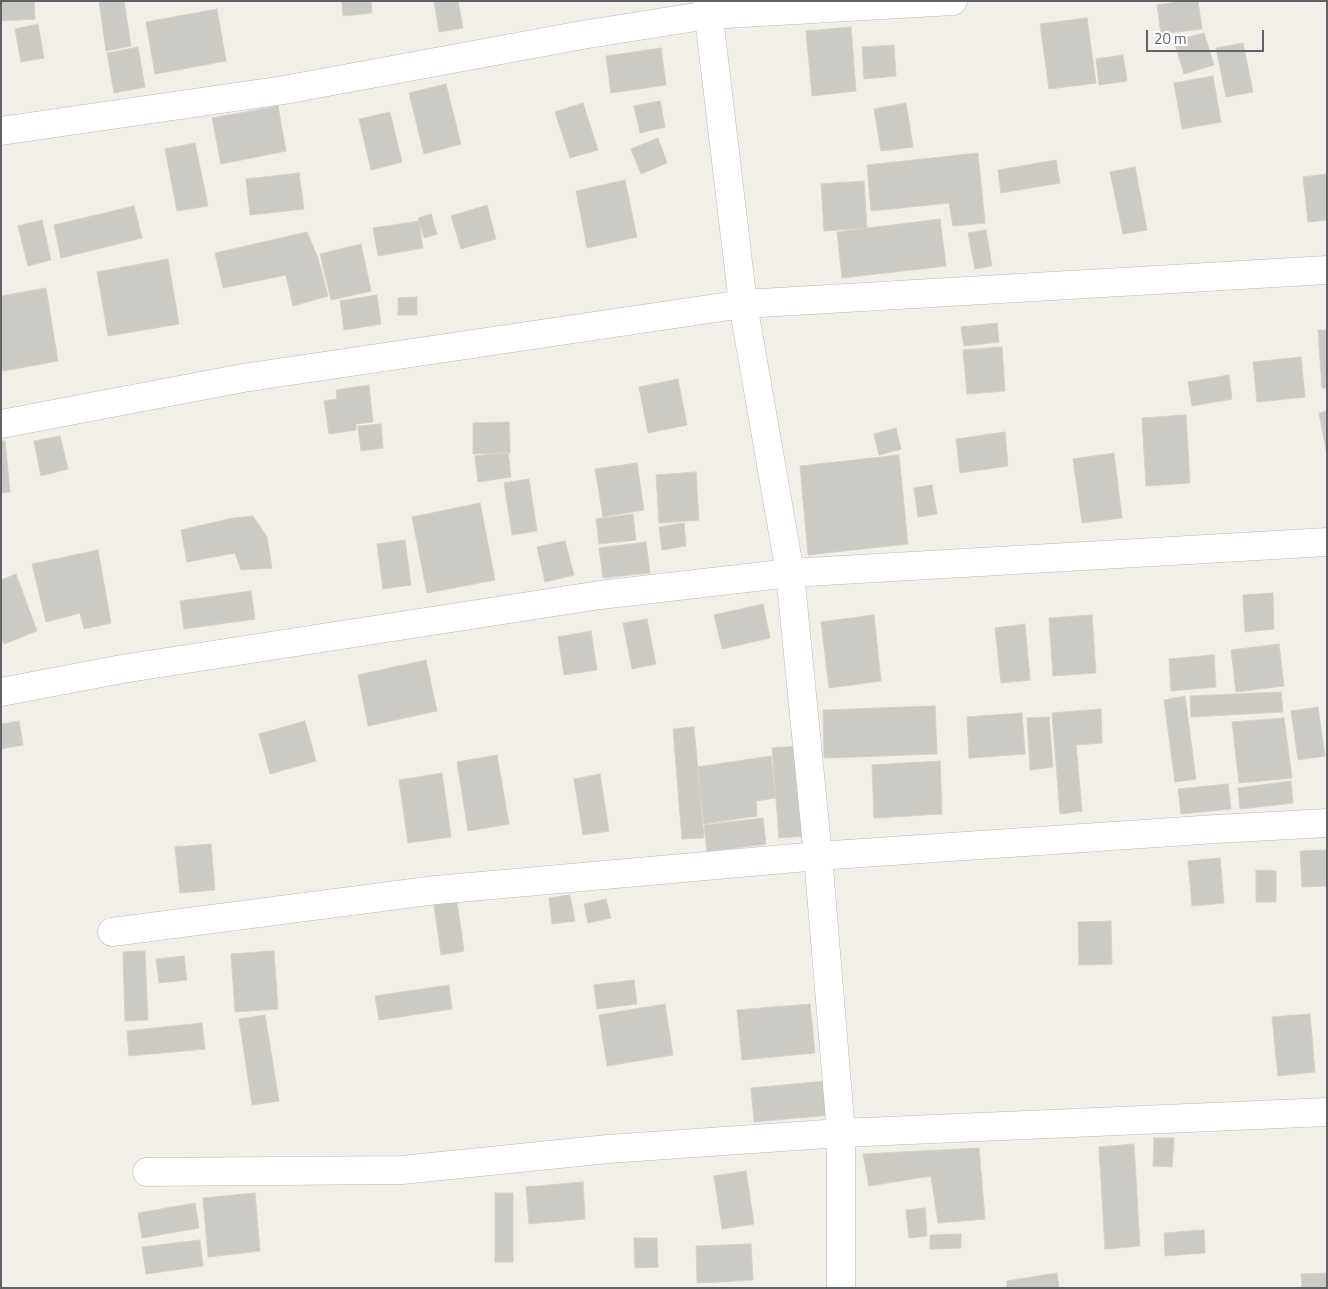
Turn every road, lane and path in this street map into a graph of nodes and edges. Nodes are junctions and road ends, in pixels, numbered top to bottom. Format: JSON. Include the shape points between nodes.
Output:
{"nodes":[{"id":1,"x":953,"y":1,"type":"edge"},
{"id":2,"x":707,"y":8,"type":"edge"},
{"id":3,"x":1,"y":131,"type":"edge"},
{"id":4,"x":1327,"y":270,"type":"edge"},
{"id":5,"x":744,"y":304,"type":"junction"},
{"id":6,"x":1,"y":424,"type":"edge"},
{"id":7,"x":1327,"y":542,"type":"edge"},
{"id":8,"x":790,"y":573,"type":"junction"},
{"id":9,"x":1,"y":692,"type":"edge"},
{"id":10,"x":1327,"y":824,"type":"edge"},
{"id":11,"x":818,"y":856,"type":"junction"},
{"id":12,"x":112,"y":932,"type":"dead end"},
{"id":13,"x":1327,"y":1112,"type":"edge"},
{"id":14,"x":841,"y":1133,"type":"junction"},
{"id":15,"x":147,"y":1172,"type":"dead end"},
{"id":16,"x":840,"y":1288,"type":"edge"}],
"edges":[{"from":1,"to":2,"type":"street"},
{"from":2,"to":3,"type":"street","via":[[582,35],[284,90]]},
{"from":2,"to":5,"type":"street"},
{"from":4,"to":5,"type":"street"},
{"from":5,"to":6,"type":"street","via":[[244,378]]},
{"from":5,"to":8,"type":"street"},
{"from":7,"to":8,"type":"street"},
{"from":8,"to":9,"type":"street","via":[[600,594],[122,669]]},
{"from":8,"to":11,"type":"street"},
{"from":10,"to":11,"type":"street"},
{"from":11,"to":12,"type":"street","via":[[436,890]]},
{"from":11,"to":14,"type":"street"},
{"from":13,"to":14,"type":"street"},
{"from":14,"to":15,"type":"street","via":[[608,1148],[402,1170]]},
{"from":14,"to":16,"type":"street"}]}
